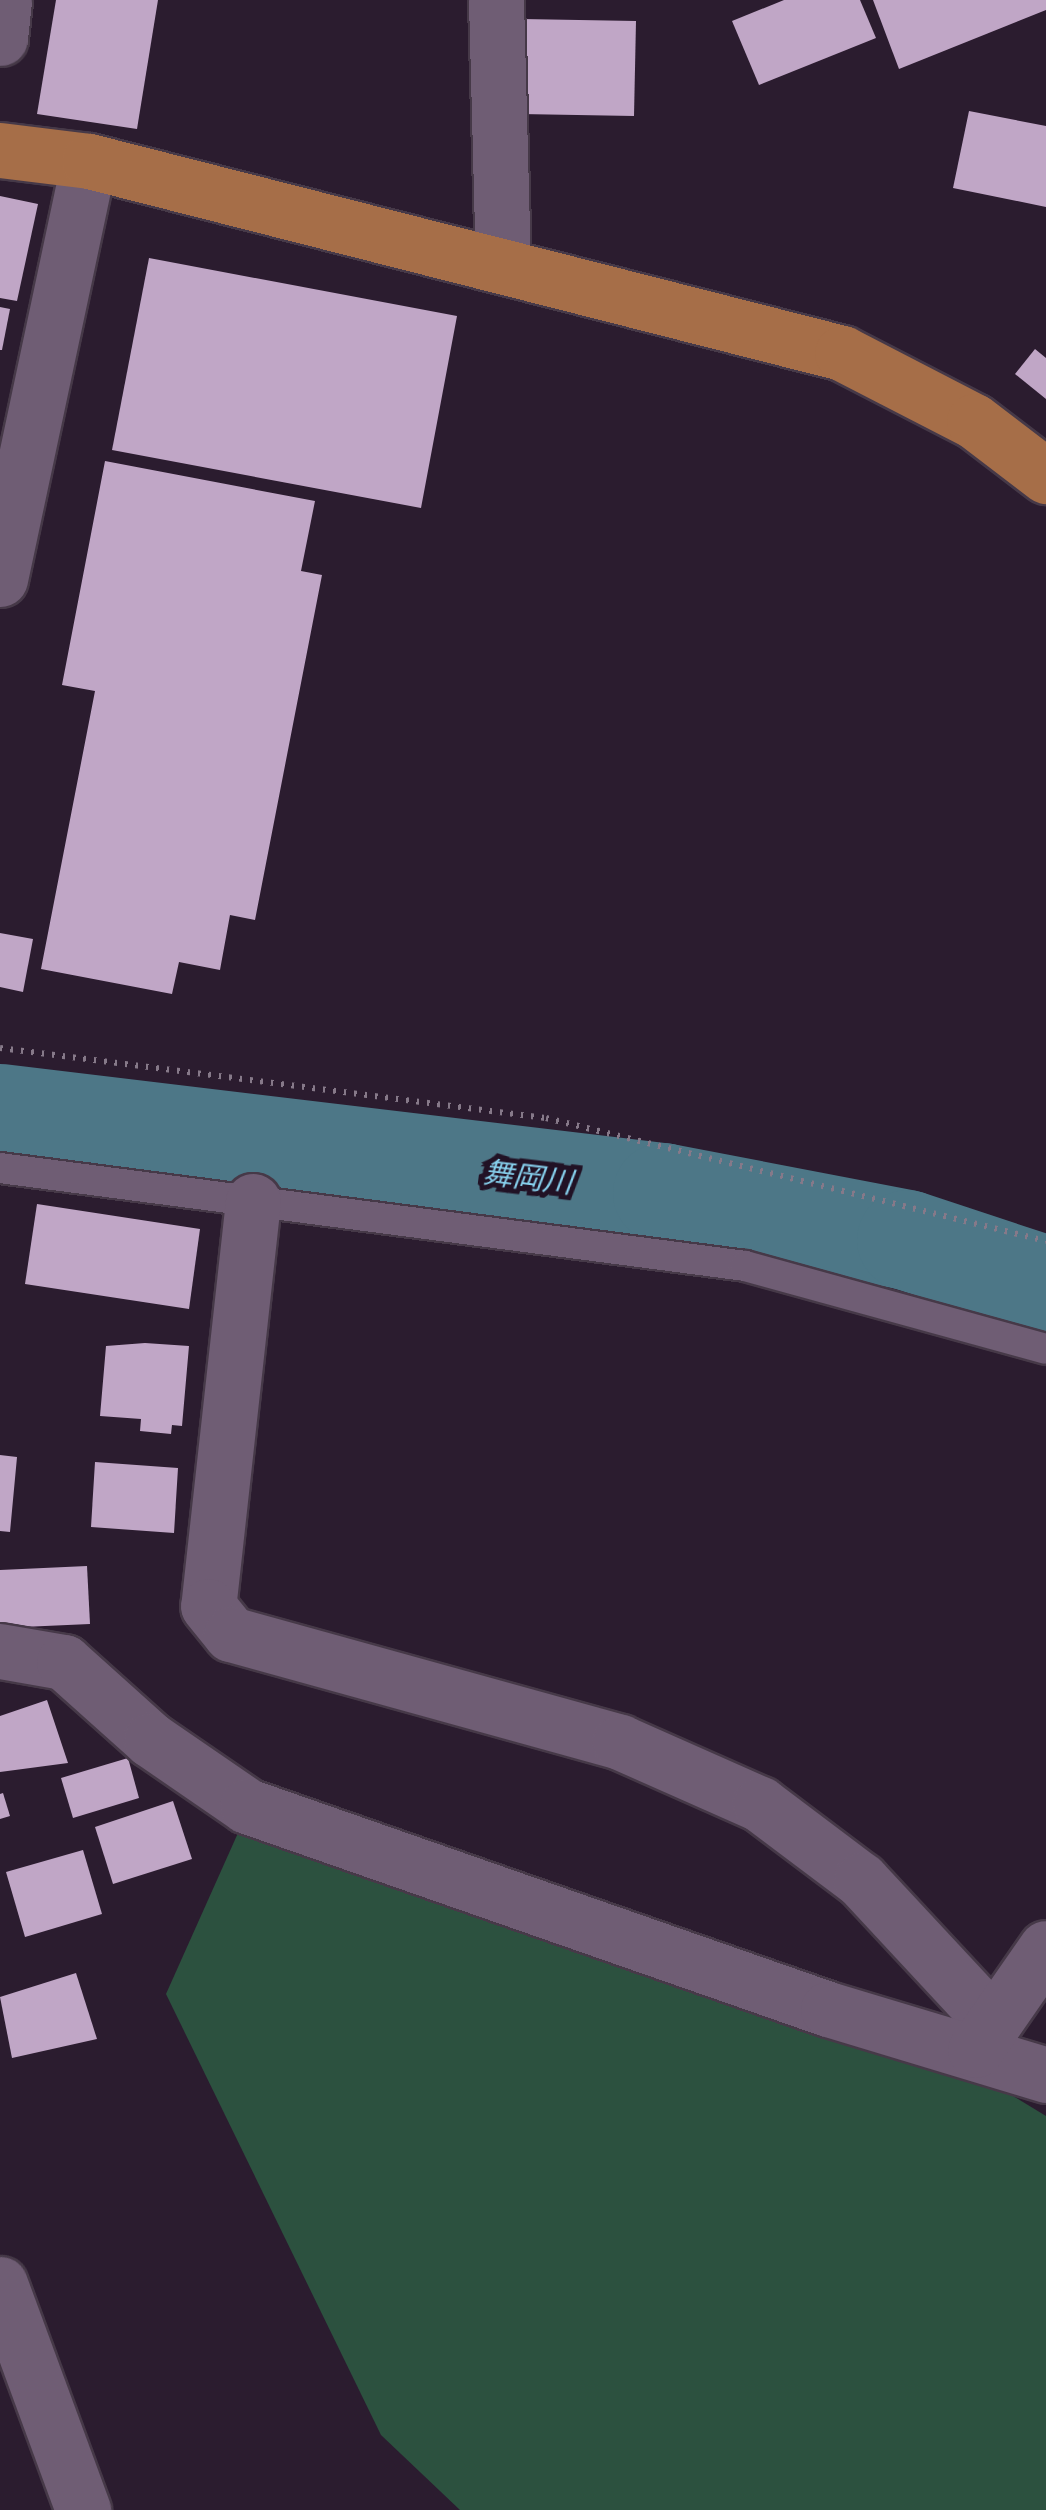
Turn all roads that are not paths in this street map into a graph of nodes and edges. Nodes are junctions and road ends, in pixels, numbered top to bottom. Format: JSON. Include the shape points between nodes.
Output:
{"nodes":[{"id":1,"x":4,"y":0,"type":"edge"},
{"id":2,"x":496,"y":0,"type":"edge"},
{"id":3,"x":0,"y":38,"type":"edge"},
{"id":4,"x":0,"y":150,"type":"edge"},
{"id":5,"x":89,"y":161,"type":"junction"},
{"id":6,"x":502,"y":264,"type":"junction"},
{"id":7,"x":1046,"y":476,"type":"edge"},
{"id":8,"x":0,"y":579,"type":"edge"},
{"id":9,"x":0,"y":1168,"type":"edge"},
{"id":10,"x":254,"y":1201,"type":"junction"},
{"id":11,"x":1046,"y":1349,"type":"edge"},
{"id":12,"x":0,"y":1651,"type":"edge"},
{"id":13,"x":1046,"y":1948,"type":"edge"},
{"id":14,"x":984,"y":2036,"type":"junction"},
{"id":15,"x":1046,"y":2075,"type":"edge"},
{"id":16,"x":0,"y":2284,"type":"edge"},
{"id":17,"x":83,"y":2510,"type":"edge"}],
"edges":[{"from":1,"to":3,"type":"street"},
{"from":2,"to":6,"type":"street"},
{"from":4,"to":5,"type":"main road"},
{"from":5,"to":6,"type":"main road"},
{"from":5,"to":8,"type":"street"},
{"from":6,"to":7,"type":"main road","via":[[842,353],[974,421]]},
{"from":9,"to":10,"type":"lane"},
{"from":10,"to":11,"type":"lane","via":[[745,1266]]},
{"from":10,"to":14,"type":"street","via":[[208,1606],[231,1634],[620,1742],[760,1804],[861,1880]]},
{"from":12,"to":14,"type":"street","via":[[64,1662],[151,1740],[247,1806],[828,2009]]},
{"from":13,"to":14,"type":"street"},
{"from":14,"to":15,"type":"street"},
{"from":16,"to":17,"type":"street"}]}
